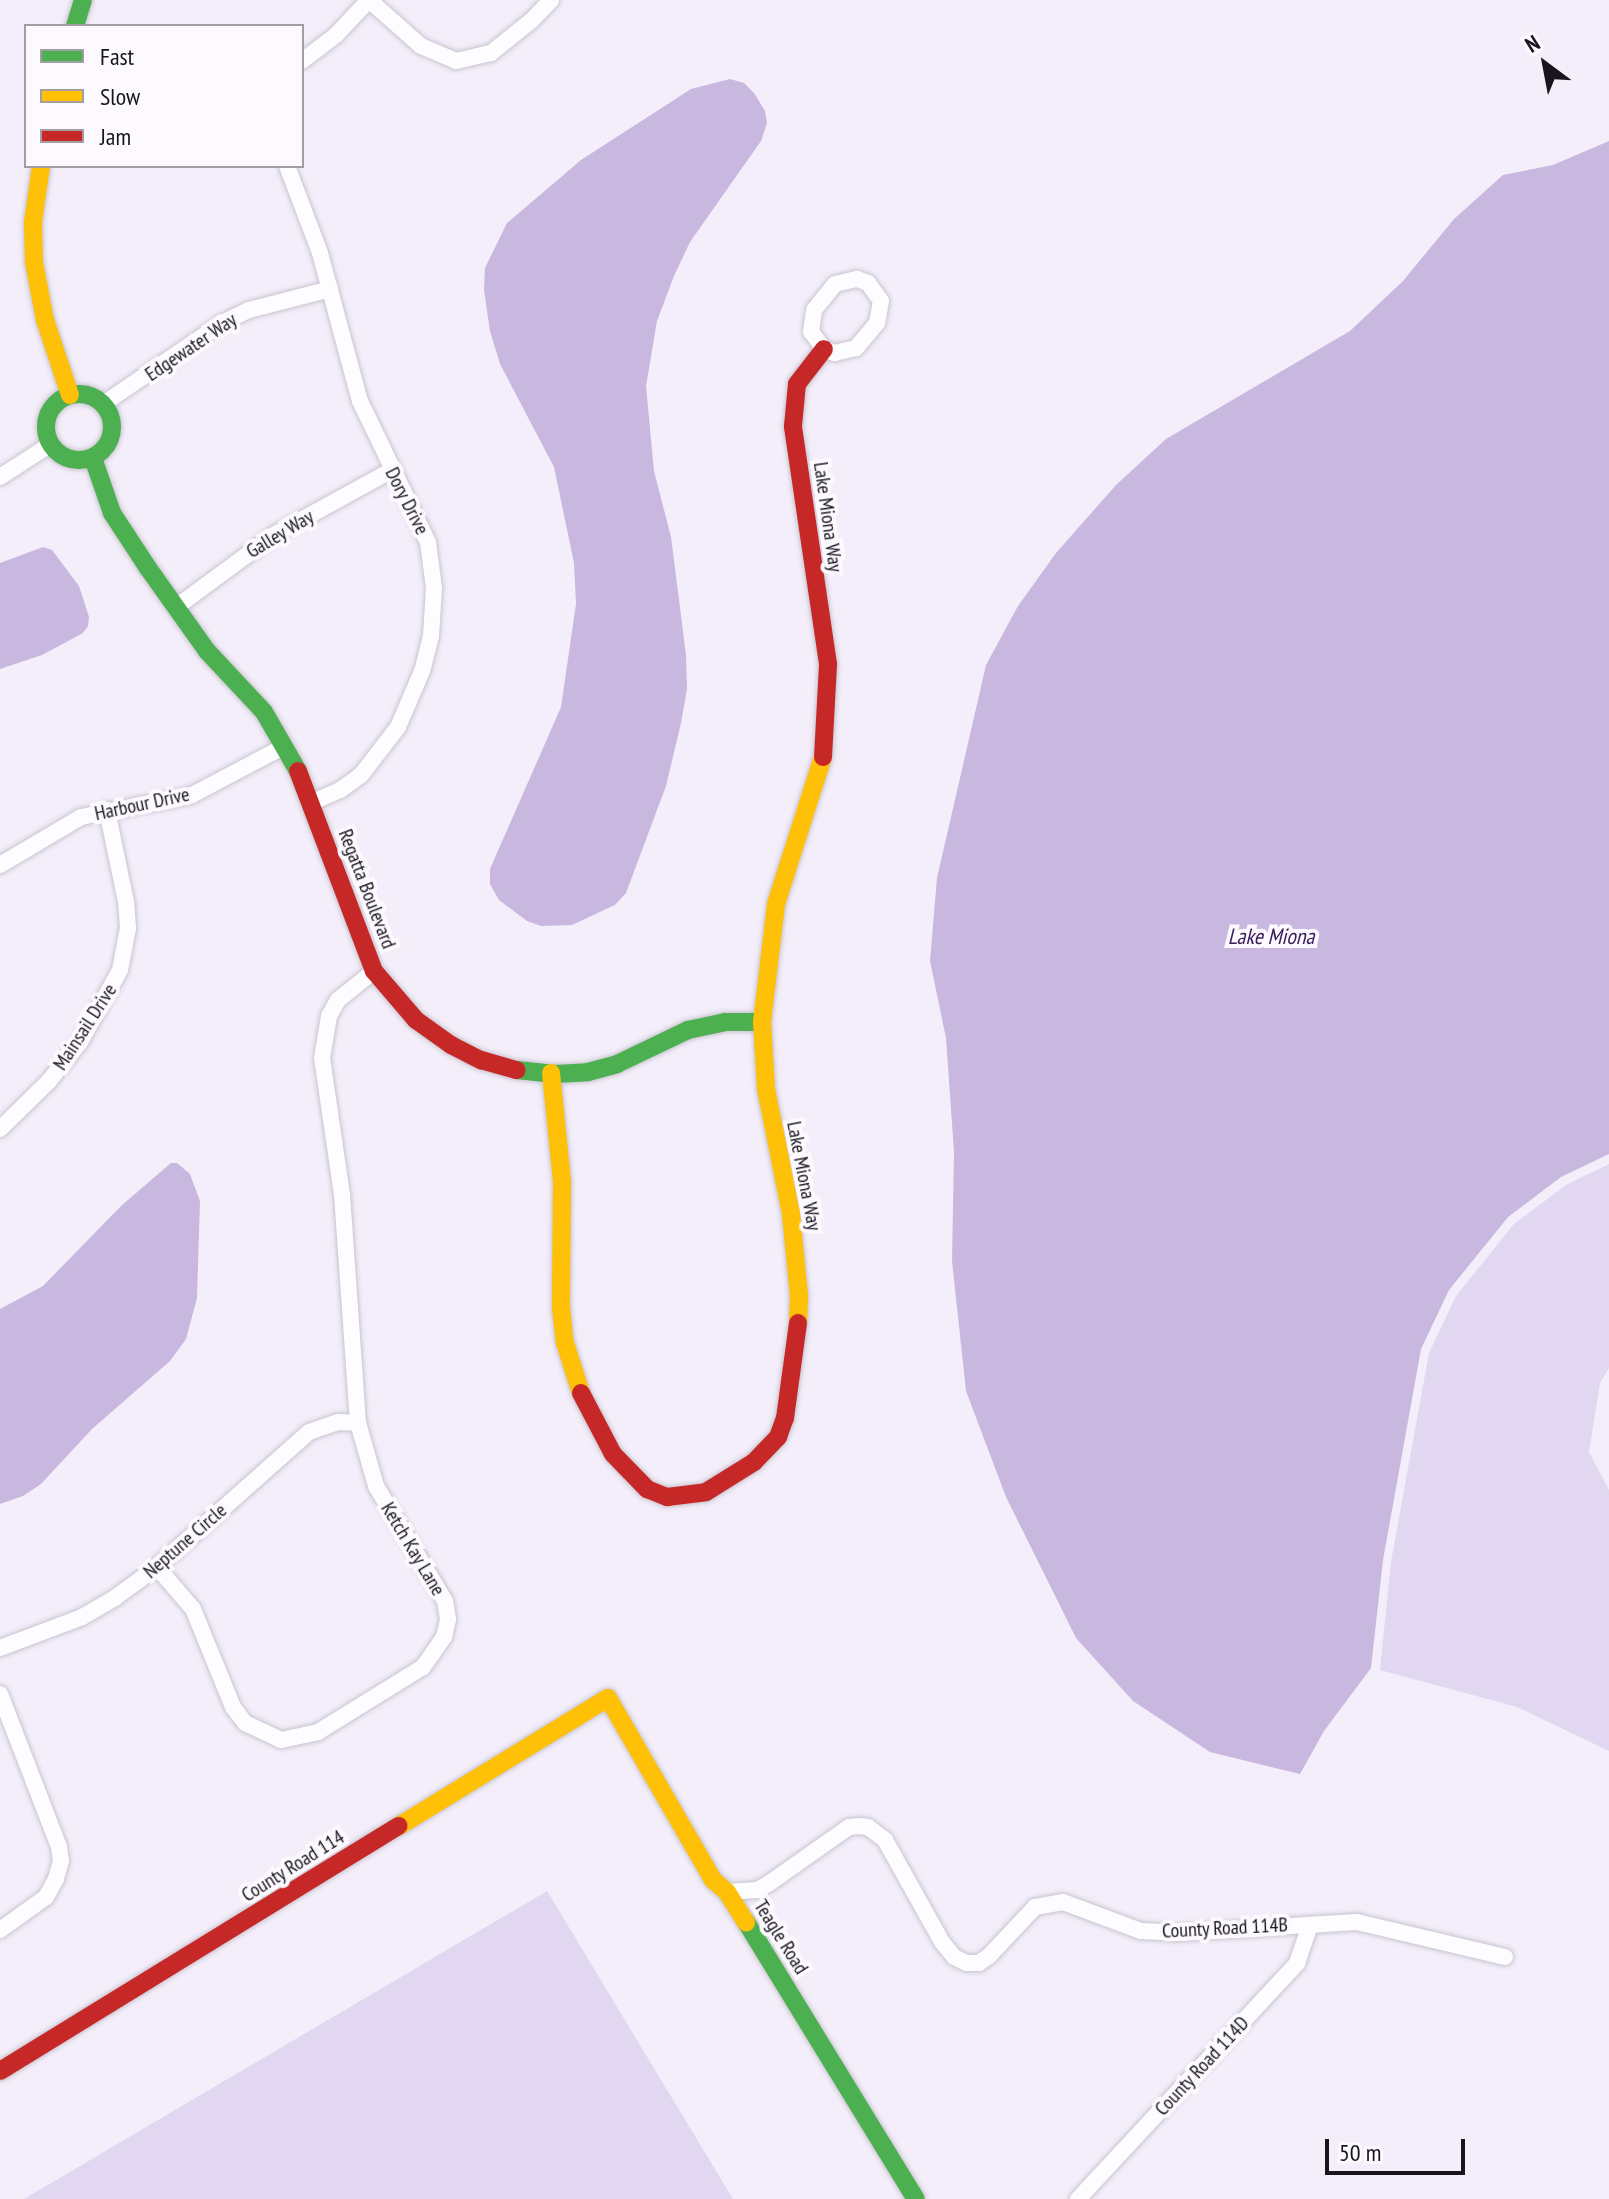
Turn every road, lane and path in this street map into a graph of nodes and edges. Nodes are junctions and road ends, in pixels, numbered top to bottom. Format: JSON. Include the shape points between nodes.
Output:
{"nodes":[{"id":1,"x":83,"y":0,"type":"edge"},
{"id":2,"x":551,"y":0,"type":"edge"},
{"id":3,"x":76,"y":24,"type":"edge"},
{"id":4,"x":304,"y":59,"type":"edge"},
{"id":5,"x":41,"y":168,"type":"edge"},
{"id":6,"x":288,"y":168,"type":"edge"},
{"id":7,"x":330,"y":289,"type":"junction"},
{"id":8,"x":824,"y":349,"type":"junction"},
{"id":9,"x":70,"y":395,"type":"junction"},
{"id":10,"x":103,"y":404,"type":"junction"},
{"id":11,"x":51,"y":444,"type":"junction"},
{"id":12,"x":93,"y":458,"type":"junction"},
{"id":13,"x":392,"y":470,"type":"junction"},
{"id":14,"x":0,"y":477,"type":"edge"},
{"id":15,"x":175,"y":608,"type":"junction"},
{"id":16,"x":285,"y":746,"type":"junction"},
{"id":17,"x":311,"y":803,"type":"junction"},
{"id":18,"x":107,"y":810,"type":"junction"},
{"id":19,"x":0,"y":865,"type":"edge"},
{"id":20,"x":374,"y":971,"type":"junction"},
{"id":21,"x":762,"y":1022,"type":"junction"},
{"id":22,"x":551,"y":1073,"type":"junction"},
{"id":23,"x":0,"y":1129,"type":"edge"},
{"id":24,"x":358,"y":1423,"type":"junction"},
{"id":25,"x":157,"y":1567,"type":"junction"},
{"id":26,"x":0,"y":1648,"type":"edge"},
{"id":27,"x":0,"y":1694,"type":"edge"},
{"id":28,"x":608,"y":1698,"type":"joint"},
{"id":29,"x":727,"y":1892,"type":"junction"},
{"id":30,"x":1310,"y":1925,"type":"junction"},
{"id":31,"x":0,"y":1930,"type":"edge"},
{"id":32,"x":1505,"y":1957,"type":"dead end"},
{"id":33,"x":0,"y":2071,"type":"edge"},
{"id":34,"x":916,"y":2199,"type":"edge"},
{"id":35,"x":1078,"y":2199,"type":"edge"}],
"edges":[{"from":1,"to":3,"type":"street"},
{"from":2,"to":4,"type":"street","via":[[491,53],[456,61],[421,46],[369,0]]},
{"from":5,"to":9,"type":"street","via":[[34,262],[45,320]]},
{"from":6,"to":7,"type":"street","name":"Dory Drive"},
{"from":7,"to":10,"type":"street","name":"Edgewater Way","via":[[236,316]]},
{"from":7,"to":13,"type":"street","name":"Dory Drive","via":[[348,367]]},
{"from":8,"to":8,"type":"street","via":[[835,353],[856,348],[877,323],[881,301],[868,283],[835,284],[814,310],[811,332]]},
{"from":8,"to":21,"type":"street","name":"Lake Miona Way","via":[[797,384],[793,426],[828,664],[827,726],[824,753],[776,904]]},
{"from":9,"to":10,"type":"street","via":[[88,395]]},
{"from":9,"to":11,"type":"street","via":[[48,415]]},
{"from":10,"to":12,"type":"street","via":[[112,434]]},
{"from":11,"to":12,"type":"street","via":[[74,460]]},
{"from":11,"to":14,"type":"street"},
{"from":12,"to":15,"type":"street","name":"Regatta Boulevard","via":[[112,513]]},
{"from":13,"to":15,"type":"street","name":"Galley Way","via":[[274,535]]},
{"from":13,"to":17,"type":"street","name":"Dory Drive","via":[[428,542],[434,588],[431,636],[412,701],[381,754],[340,790]]},
{"from":15,"to":16,"type":"street","name":"Regatta Boulevard","via":[[264,712]]},
{"from":16,"to":17,"type":"street","name":"Regatta Boulevard"},
{"from":16,"to":18,"type":"street","name":"Harbour Drive","via":[[192,795]]},
{"from":17,"to":20,"type":"street","name":"Regatta Boulevard"},
{"from":18,"to":19,"type":"street","name":"Harbour Drive","via":[[81,817]]},
{"from":18,"to":23,"type":"street","name":"Mainsail Drive","via":[[126,902],[128,928],[120,970],[80,1042]]},
{"from":20,"to":22,"type":"street","name":"Regatta Boulevard","via":[[416,1020],[451,1045],[523,1072]]},
{"from":20,"to":24,"type":"street","name":"Ketch Kay Lane","via":[[338,1000],[329,1016],[322,1058],[342,1195]]},
{"from":21,"to":22,"type":"street","name":"Regatta Boulevard","via":[[688,1030],[617,1064],[588,1072]]},
{"from":21,"to":22,"type":"street","name":"Lake Miona Way","via":[[766,1089],[791,1214],[799,1296],[790,1389],[785,1418],[767,1452],[706,1492],[688,1497],[667,1497],[629,1474],[596,1428],[571,1369],[561,1307],[562,1182]]},
{"from":24,"to":25,"type":"street","name":"Neptune Circle","via":[[338,1422],[309,1432]]},
{"from":24,"to":25,"type":"street","name":"Ketch Kay Lane","via":[[382,1500],[445,1601],[444,1637],[423,1667],[318,1732],[281,1740],[260,1733],[233,1707],[193,1609]]},
{"from":25,"to":26,"type":"street","name":"Neptune Circle","via":[[82,1617]]},
{"from":27,"to":31,"type":"street","via":[[61,1861],[46,1897]]},
{"from":28,"to":29,"type":"street","name":"Teagle Road","via":[[713,1880]]},
{"from":28,"to":33,"type":"street","name":"County Road 114"},
{"from":29,"to":30,"type":"street","name":"County Road 114B","via":[[757,1890],[849,1827],[859,1826],[885,1840],[942,1942],[967,1963],[989,1956],[1044,1903],[1063,1902],[1112,1923],[1158,1932]]},
{"from":29,"to":34,"type":"street","name":"Teagle Road"},
{"from":30,"to":32,"type":"street","name":"County Road 114B","via":[[1357,1922]]},
{"from":30,"to":35,"type":"street","name":"County Road 114D","via":[[1297,1963]]}]}
